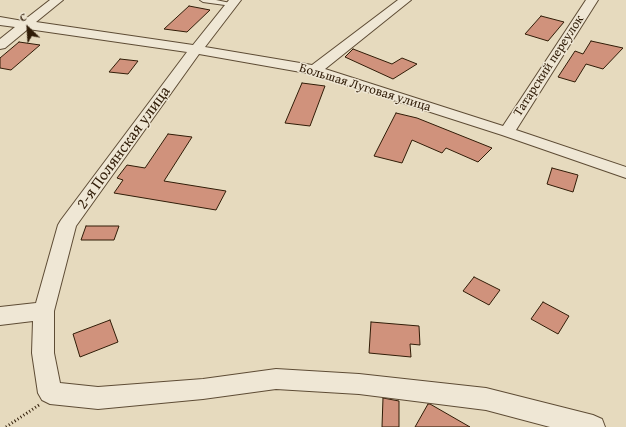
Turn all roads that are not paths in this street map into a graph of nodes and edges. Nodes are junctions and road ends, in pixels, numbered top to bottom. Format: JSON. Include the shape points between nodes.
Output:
{"nodes":[{"id":1,"x":57,"y":0,"type":"edge"},
{"id":2,"x":203,"y":0,"type":"edge"},
{"id":3,"x":406,"y":0,"type":"edge"},
{"id":4,"x":592,"y":0,"type":"edge"},
{"id":5,"x":234,"y":2,"type":"edge"},
{"id":6,"x":0,"y":22,"type":"edge"},
{"id":7,"x":25,"y":24,"type":"junction"},
{"id":8,"x":0,"y":45,"type":"edge"},
{"id":9,"x":196,"y":49,"type":"junction"},
{"id":10,"x":315,"y":70,"type":"junction"},
{"id":11,"x":507,"y":132,"type":"junction"},
{"id":12,"x":626,"y":173,"type":"edge"},
{"id":13,"x":44,"y":311,"type":"junction"},
{"id":14,"x":0,"y":316,"type":"edge"},
{"id":15,"x":593,"y":427,"type":"edge"}],
"edges":[{"from":1,"to":7,"type":"street"},
{"from":2,"to":5,"type":"lane"},
{"from":3,"to":10,"type":"street"},
{"from":4,"to":11,"type":"street","name":"Татарский переулок"},
{"from":5,"to":9,"type":"street","name":"2-я Полянская улица"},
{"from":6,"to":7,"type":"street","name":"Большая Луговая улица"},
{"from":7,"to":8,"type":"street"},
{"from":7,"to":9,"type":"street","name":"Большая Луговая улица"},
{"from":9,"to":10,"type":"street","name":"Большая Луговая улица"},
{"from":9,"to":13,"type":"street","name":"2-я Полянская улица","via":[[67,225]]},
{"from":10,"to":11,"type":"street","name":"Большая Луговая улица"},
{"from":11,"to":12,"type":"street","name":"Большая Луговая улица"},
{"from":13,"to":14,"type":"street"},
{"from":13,"to":15,"type":"street","name":"2-я Полянская улица","via":[[43,353],[50,393],[98,398],[203,389],[276,379],[359,384],[486,399]]}]}
